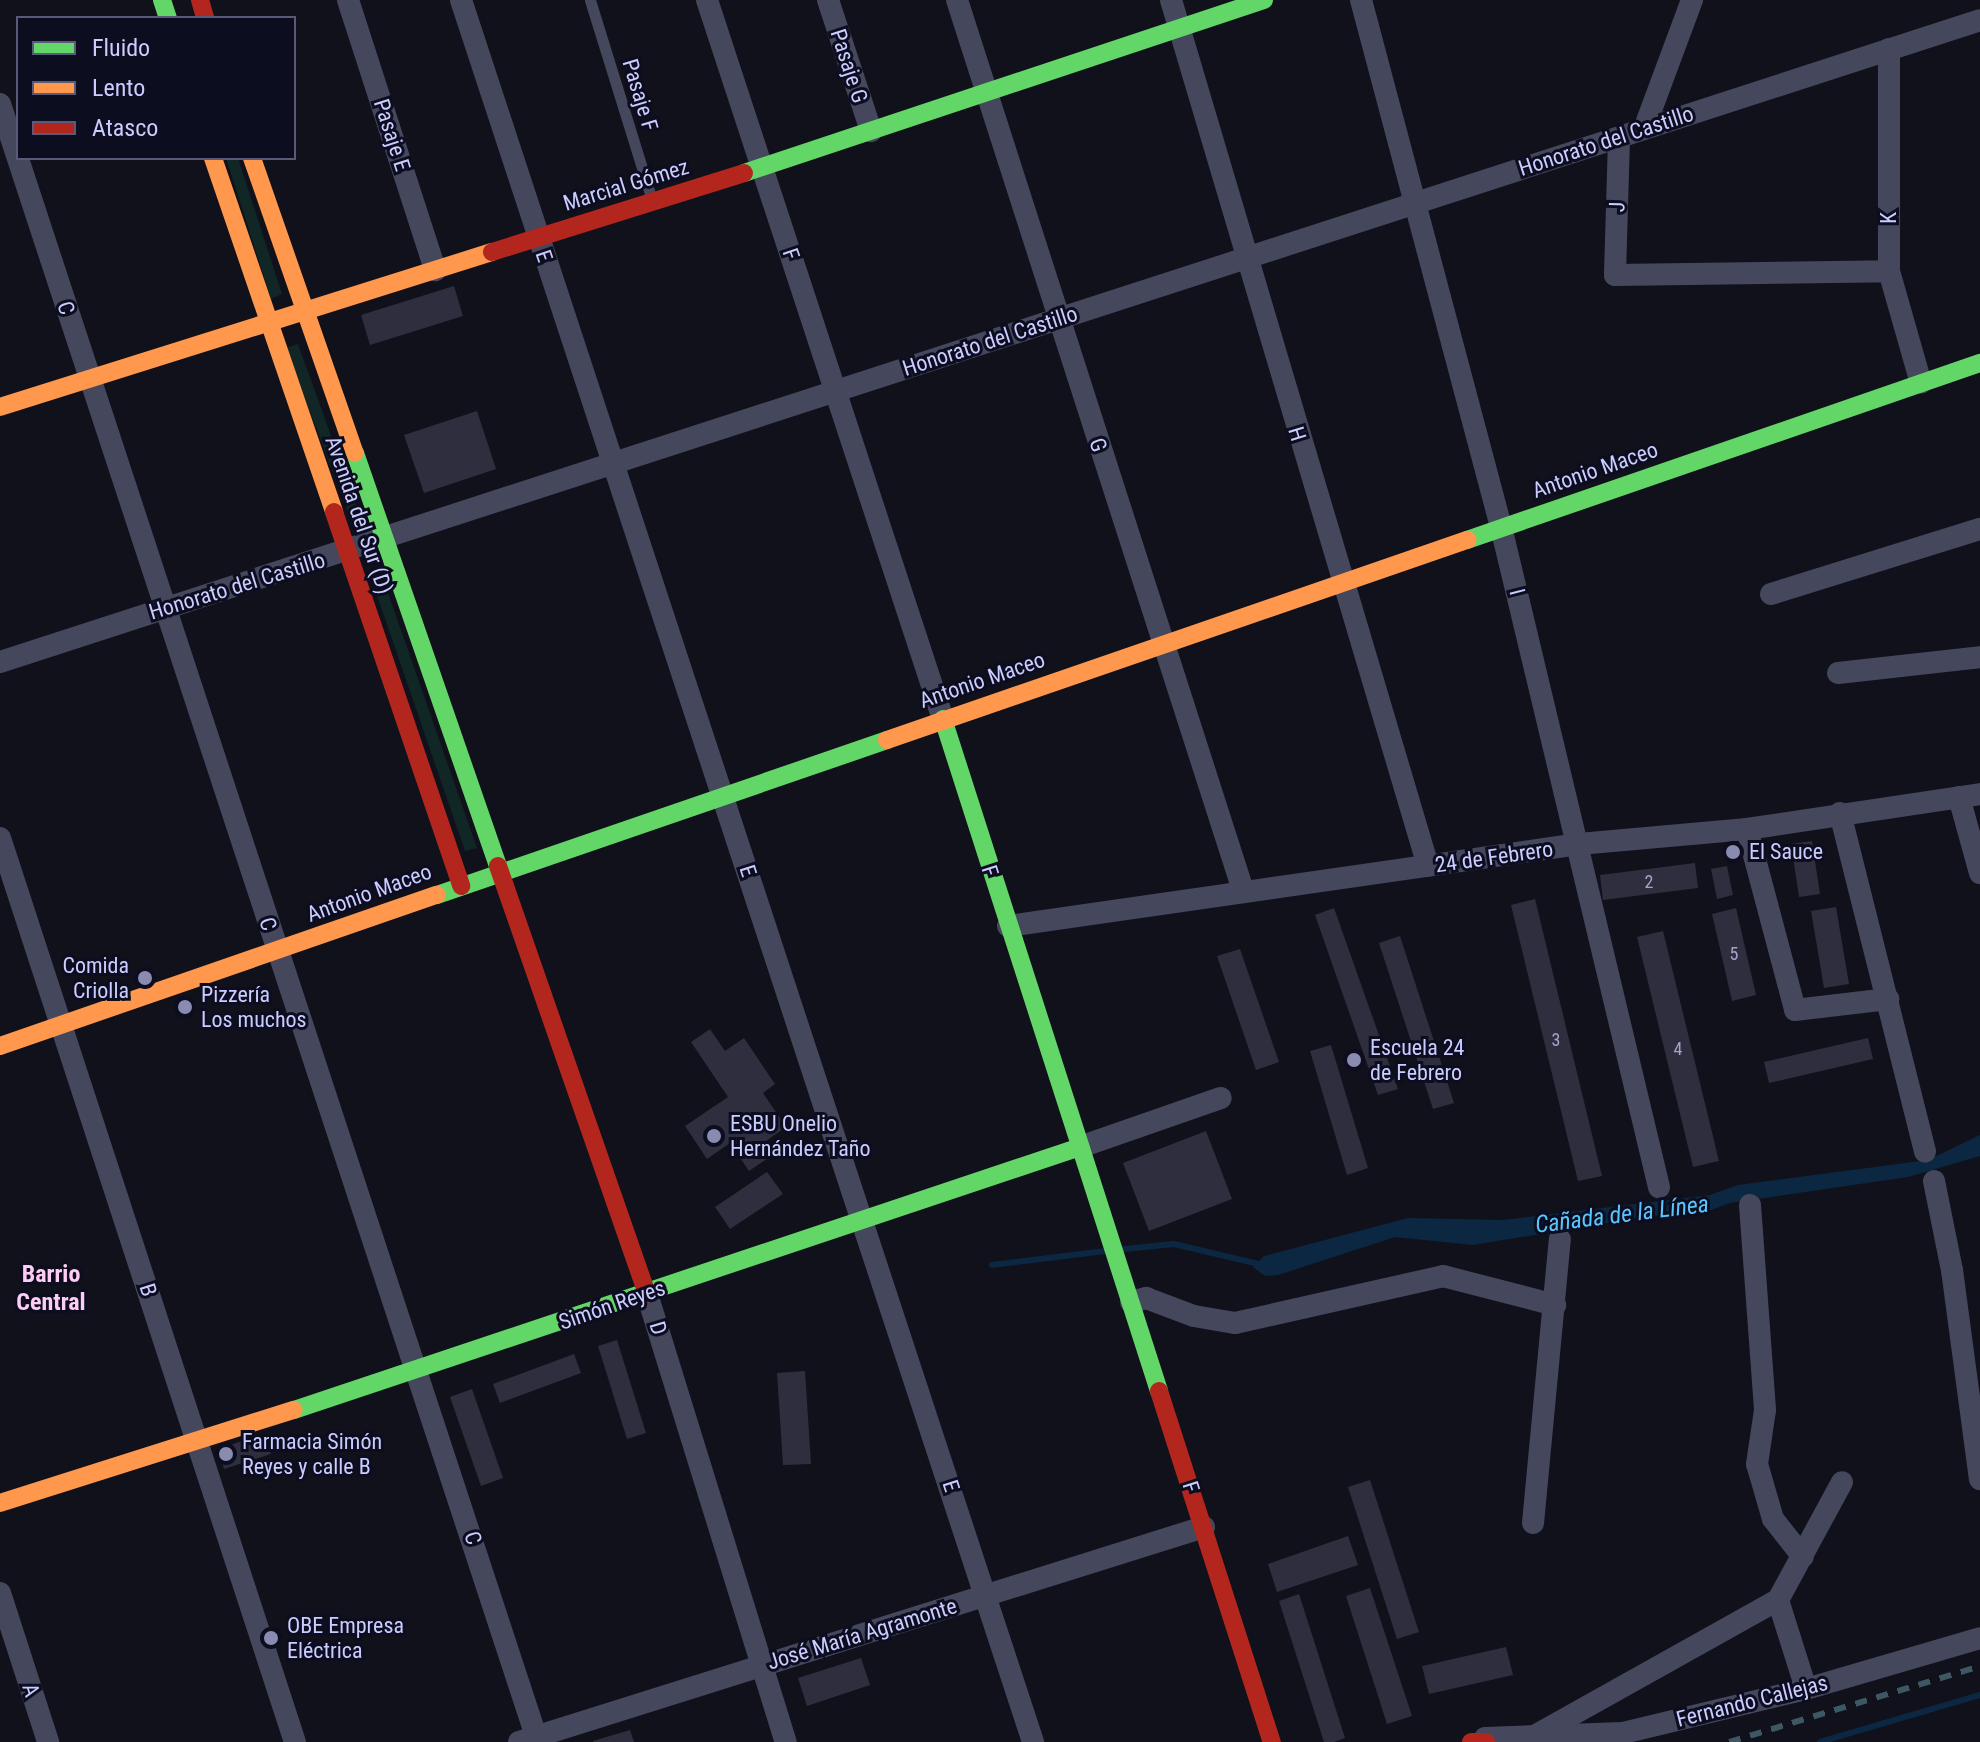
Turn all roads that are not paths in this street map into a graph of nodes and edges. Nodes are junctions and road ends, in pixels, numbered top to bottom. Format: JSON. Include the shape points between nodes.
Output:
{"nodes":[{"id":1,"x":348,"y":0,"type":"edge"},
{"id":2,"x":461,"y":0,"type":"edge"},
{"id":3,"x":590,"y":0,"type":"edge"},
{"id":4,"x":707,"y":0,"type":"edge"},
{"id":5,"x":828,"y":0,"type":"edge"},
{"id":6,"x":957,"y":0,"type":"edge"},
{"id":7,"x":1171,"y":0,"type":"edge"},
{"id":8,"x":1264,"y":0,"type":"edge"},
{"id":9,"x":1361,"y":0,"type":"edge"},
{"id":10,"x":1692,"y":0,"type":"edge"},
{"id":11,"x":1980,"y":20,"type":"edge"},
{"id":12,"x":1180,"y":28,"type":"junction"},
{"id":13,"x":1889,"y":49,"type":"junction"},
{"id":14,"x":986,"y":95,"type":"junction"},
{"id":15,"x":0,"y":104,"type":"edge"},
{"id":16,"x":1644,"y":129,"type":"junction"},
{"id":17,"x":871,"y":131,"type":"junction"},
{"id":18,"x":1619,"y":139,"type":"junction"},
{"id":19,"x":16,"y":153,"type":"edge"},
{"id":20,"x":18,"y":160,"type":"edge"},
{"id":21,"x":214,"y":160,"type":"edge"},
{"id":22,"x":253,"y":160,"type":"edge"},
{"id":23,"x":762,"y":167,"type":"junction"},
{"id":24,"x":653,"y":201,"type":"junction"},
{"id":25,"x":1419,"y":202,"type":"junction"},
{"id":26,"x":538,"y":237,"type":"junction"},
{"id":27,"x":1244,"y":256,"type":"junction"},
{"id":28,"x":435,"y":270,"type":"junction"},
{"id":29,"x":1889,"y":271,"type":"junction"},
{"id":30,"x":303,"y":312,"type":"junction"},
{"id":31,"x":1056,"y":319,"type":"junction"},
{"id":32,"x":268,"y":325,"type":"junction"},
{"id":33,"x":1980,"y":363,"type":"edge"},
{"id":34,"x":89,"y":379,"type":"junction"},
{"id":35,"x":1921,"y":383,"type":"junction"},
{"id":36,"x":837,"y":390,"type":"junction"},
{"id":37,"x":0,"y":407,"type":"edge"},
{"id":38,"x":614,"y":463,"type":"junction"},
{"id":39,"x":1501,"y":527,"type":"junction"},
{"id":40,"x":1980,"y":529,"type":"edge"},
{"id":41,"x":382,"y":539,"type":"junction"},
{"id":42,"x":347,"y":552,"type":"junction"},
{"id":43,"x":1342,"y":582,"type":"junction"},
{"id":44,"x":1771,"y":594,"type":"dead end"},
{"id":45,"x":164,"y":609,"type":"junction"},
{"id":46,"x":1165,"y":643,"type":"junction"},
{"id":47,"x":1980,"y":657,"type":"edge"},
{"id":48,"x":0,"y":662,"type":"edge"},
{"id":49,"x":1838,"y":673,"type":"dead end"},
{"id":50,"x":943,"y":719,"type":"junction"},
{"id":51,"x":723,"y":794,"type":"junction"},
{"id":52,"x":1970,"y":796,"type":"edge"},
{"id":53,"x":1840,"y":813,"type":"junction"},
{"id":54,"x":1747,"y":829,"type":"junction"},
{"id":55,"x":0,"y":838,"type":"edge"},
{"id":56,"x":1579,"y":844,"type":"junction"},
{"id":57,"x":1428,"y":866,"type":"junction"},
{"id":58,"x":499,"y":873,"type":"junction"},
{"id":59,"x":1980,"y":873,"type":"edge"},
{"id":60,"x":461,"y":886,"type":"junction"},
{"id":61,"x":1243,"y":890,"type":"junction"},
{"id":62,"x":1008,"y":926,"type":"junction"},
{"id":63,"x":277,"y":951,"type":"junction"},
{"id":64,"x":1888,"y":999,"type":"junction"},
{"id":65,"x":63,"y":1024,"type":"junction"},
{"id":66,"x":0,"y":1046,"type":"edge"},
{"id":67,"x":1221,"y":1098,"type":"dead end"},
{"id":68,"x":1080,"y":1147,"type":"junction"},
{"id":69,"x":1925,"y":1152,"type":"dead end"},
{"id":70,"x":1934,"y":1181,"type":"dead end"},
{"id":71,"x":1659,"y":1187,"type":"dead end"},
{"id":72,"x":1750,"y":1205,"type":"dead end"},
{"id":73,"x":863,"y":1219,"type":"junction"},
{"id":74,"x":1560,"y":1239,"type":"dead end"},
{"id":75,"x":647,"y":1294,"type":"junction"},
{"id":76,"x":1128,"y":1294,"type":"junction"},
{"id":77,"x":1555,"y":1305,"type":"junction"},
{"id":78,"x":419,"y":1370,"type":"junction"},
{"id":79,"x":196,"y":1440,"type":"junction"},
{"id":80,"x":1980,"y":1479,"type":"edge"},
{"id":81,"x":1842,"y":1482,"type":"dead end"},
{"id":82,"x":0,"y":1503,"type":"edge"},
{"id":83,"x":1533,"y":1523,"type":"dead end"},
{"id":84,"x":1204,"y":1527,"type":"junction"},
{"id":85,"x":1803,"y":1557,"type":"junction"},
{"id":86,"x":0,"y":1593,"type":"edge"},
{"id":87,"x":987,"y":1595,"type":"junction"},
{"id":88,"x":1778,"y":1600,"type":"junction"},
{"id":89,"x":1980,"y":1638,"type":"edge"},
{"id":90,"x":762,"y":1665,"type":"junction"},
{"id":91,"x":1806,"y":1689,"type":"junction"},
{"id":92,"x":1531,"y":1738,"type":"junction"},
{"id":93,"x":531,"y":1740,"type":"edge"},
{"id":94,"x":1481,"y":1741,"type":"edge"},
{"id":95,"x":48,"y":1742,"type":"edge"},
{"id":96,"x":295,"y":1742,"type":"edge"},
{"id":97,"x":786,"y":1742,"type":"edge"},
{"id":98,"x":1033,"y":1742,"type":"edge"},
{"id":99,"x":1272,"y":1742,"type":"edge"}],
"edges":[{"from":1,"to":28,"type":"street","name":"Pasaje E"},
{"from":2,"to":26,"type":"street","name":"E"},
{"from":3,"to":24,"type":"lane","name":"Pasaje F"},
{"from":4,"to":23,"type":"street","name":"F"},
{"from":5,"to":17,"type":"street","name":"Pasaje G"},
{"from":6,"to":14,"type":"street","name":"G"},
{"from":7,"to":12,"type":"street","name":"H"},
{"from":8,"to":12,"type":"street","name":"Marcial Gómez"},
{"from":9,"to":25,"type":"street","name":"I"},
{"from":10,"to":16,"type":"street"},
{"from":11,"to":13,"type":"street","name":"Honorato del Castillo"},
{"from":12,"to":14,"type":"street","name":"Marcial Gómez"},
{"from":12,"to":27,"type":"street","name":"H"},
{"from":13,"to":16,"type":"street","name":"Honorato del Castillo"},
{"from":13,"to":29,"type":"street","name":"K"},
{"from":14,"to":17,"type":"street","name":"Marcial Gómez"},
{"from":14,"to":31,"type":"street","name":"G"},
{"from":15,"to":19,"type":"street","name":"C"},
{"from":16,"to":18,"type":"street","name":"Honorato del Castillo"},
{"from":17,"to":23,"type":"street","name":"Marcial Gómez"},
{"from":18,"to":25,"type":"street","name":"Honorato del Castillo"},
{"from":18,"to":29,"type":"street","name":"J","via":[[1615,275]]},
{"from":20,"to":34,"type":"street","name":"C"},
{"from":21,"to":32,"type":"street","name":"Avenida del Sur (D)"},
{"from":22,"to":30,"type":"street","name":"Avenida del Sur (D)"},
{"from":23,"to":24,"type":"street","name":"Marcial Gómez"},
{"from":23,"to":36,"type":"street","name":"F"},
{"from":24,"to":26,"type":"street","name":"Marcial Gómez"},
{"from":25,"to":27,"type":"street","name":"Honorato del Castillo"},
{"from":25,"to":39,"type":"street","name":"I"},
{"from":26,"to":28,"type":"street","name":"Marcial Gómez"},
{"from":26,"to":38,"type":"street","name":"E"},
{"from":27,"to":31,"type":"street","name":"Honorato del Castillo"},
{"from":27,"to":43,"type":"street","name":"H"},
{"from":28,"to":30,"type":"street","name":"Marcial Gómez"},
{"from":29,"to":35,"type":"street","name":"K"},
{"from":30,"to":32,"type":"street","name":"Marcial Gómez"},
{"from":30,"to":41,"type":"street","name":"Avenida del Sur (D)"},
{"from":31,"to":36,"type":"street","name":"Honorato del Castillo"},
{"from":31,"to":46,"type":"street","name":"G"},
{"from":32,"to":34,"type":"street","name":"Marcial Gómez"},
{"from":32,"to":42,"type":"street","name":"Avenida del Sur (D)"},
{"from":33,"to":35,"type":"street","name":"Antonio Maceo"},
{"from":34,"to":37,"type":"street","name":"Marcial Gómez"},
{"from":34,"to":45,"type":"street","name":"C"},
{"from":35,"to":39,"type":"street","name":"Antonio Maceo"},
{"from":36,"to":38,"type":"street","name":"Honorato del Castillo"},
{"from":36,"to":50,"type":"street","name":"F"},
{"from":38,"to":41,"type":"street","name":"Honorato del Castillo"},
{"from":38,"to":51,"type":"street","name":"E"},
{"from":39,"to":43,"type":"street","name":"Antonio Maceo"},
{"from":39,"to":56,"type":"street","name":"I"},
{"from":40,"to":44,"type":"street"},
{"from":41,"to":42,"type":"street","name":"Honorato del Castillo"},
{"from":41,"to":58,"type":"street","name":"Avenida del Sur (D)"},
{"from":42,"to":45,"type":"street","name":"Honorato del Castillo"},
{"from":42,"to":60,"type":"street","name":"Avenida del Sur (D)"},
{"from":43,"to":46,"type":"street","name":"Antonio Maceo"},
{"from":43,"to":57,"type":"street","name":"H"},
{"from":45,"to":48,"type":"street","name":"Honorato del Castillo"},
{"from":45,"to":63,"type":"street","name":"C"},
{"from":46,"to":50,"type":"street","name":"Antonio Maceo"},
{"from":46,"to":61,"type":"street","name":"G"},
{"from":47,"to":49,"type":"street"},
{"from":50,"to":51,"type":"street","name":"Antonio Maceo"},
{"from":50,"to":62,"type":"street","name":"F"},
{"from":51,"to":58,"type":"street","name":"Antonio Maceo"},
{"from":51,"to":73,"type":"street","name":"E"},
{"from":52,"to":53,"type":"street","name":"24 de Febrero"},
{"from":52,"to":59,"type":"street"},
{"from":53,"to":54,"type":"street","name":"24 de Febrero"},
{"from":53,"to":64,"type":"street"},
{"from":54,"to":56,"type":"street","name":"24 de Febrero"},
{"from":54,"to":64,"type":"street","via":[[1795,1010]]},
{"from":55,"to":65,"type":"street","name":"B"},
{"from":56,"to":57,"type":"street","name":"24 de Febrero"},
{"from":56,"to":71,"type":"street","name":"I"},
{"from":57,"to":61,"type":"street","name":"24 de Febrero"},
{"from":58,"to":60,"type":"street","name":"Antonio Maceo"},
{"from":58,"to":75,"type":"street","name":"D"},
{"from":60,"to":63,"type":"street","name":"Antonio Maceo"},
{"from":61,"to":62,"type":"street","name":"24 de Febrero"},
{"from":62,"to":68,"type":"street","name":"F"},
{"from":63,"to":65,"type":"street","name":"Antonio Maceo"},
{"from":63,"to":78,"type":"street","name":"C"},
{"from":64,"to":69,"type":"street"},
{"from":65,"to":66,"type":"street","name":"Antonio Maceo"},
{"from":65,"to":79,"type":"street","name":"B"},
{"from":67,"to":68,"type":"street","name":"Simón Reyes"},
{"from":68,"to":73,"type":"street","name":"Simón Reyes"},
{"from":68,"to":76,"type":"street","name":"F"},
{"from":70,"to":80,"type":"street","via":[[1952,1270]]},
{"from":72,"to":85,"type":"street","via":[[1765,1410],[1757,1464],[1773,1519]]},
{"from":73,"to":75,"type":"street","name":"Simón Reyes"},
{"from":73,"to":87,"type":"street","name":"E"},
{"from":74,"to":77,"type":"street"},
{"from":75,"to":78,"type":"street","name":"Simón Reyes"},
{"from":75,"to":90,"type":"street","name":"D"},
{"from":76,"to":77,"type":"street","via":[[1235,1323],[1443,1276]]},
{"from":76,"to":84,"type":"street","name":"F"},
{"from":77,"to":83,"type":"street"},
{"from":78,"to":79,"type":"street","name":"Simón Reyes"},
{"from":78,"to":93,"type":"street","name":"C"},
{"from":79,"to":82,"type":"street","name":"Simón Reyes"},
{"from":79,"to":96,"type":"street","name":"B"},
{"from":81,"to":85,"type":"street"},
{"from":84,"to":87,"type":"street","name":"José María Agramonte"},
{"from":84,"to":99,"type":"street","name":"F"},
{"from":85,"to":88,"type":"street"},
{"from":86,"to":95,"type":"street","name":"A"},
{"from":87,"to":90,"type":"street","name":"José María Agramonte"},
{"from":87,"to":98,"type":"street","name":"E"},
{"from":88,"to":91,"type":"street"},
{"from":88,"to":92,"type":"street"},
{"from":89,"to":91,"type":"street","name":"Fernando Callejas"},
{"from":90,"to":93,"type":"street","name":"José María Agramonte"},
{"from":90,"to":97,"type":"street","name":"D"},
{"from":91,"to":92,"type":"street","name":"Fernando Callejas","via":[[1623,1733]]},
{"from":92,"to":94,"type":"street","name":"Fernando Callejas"}]}
